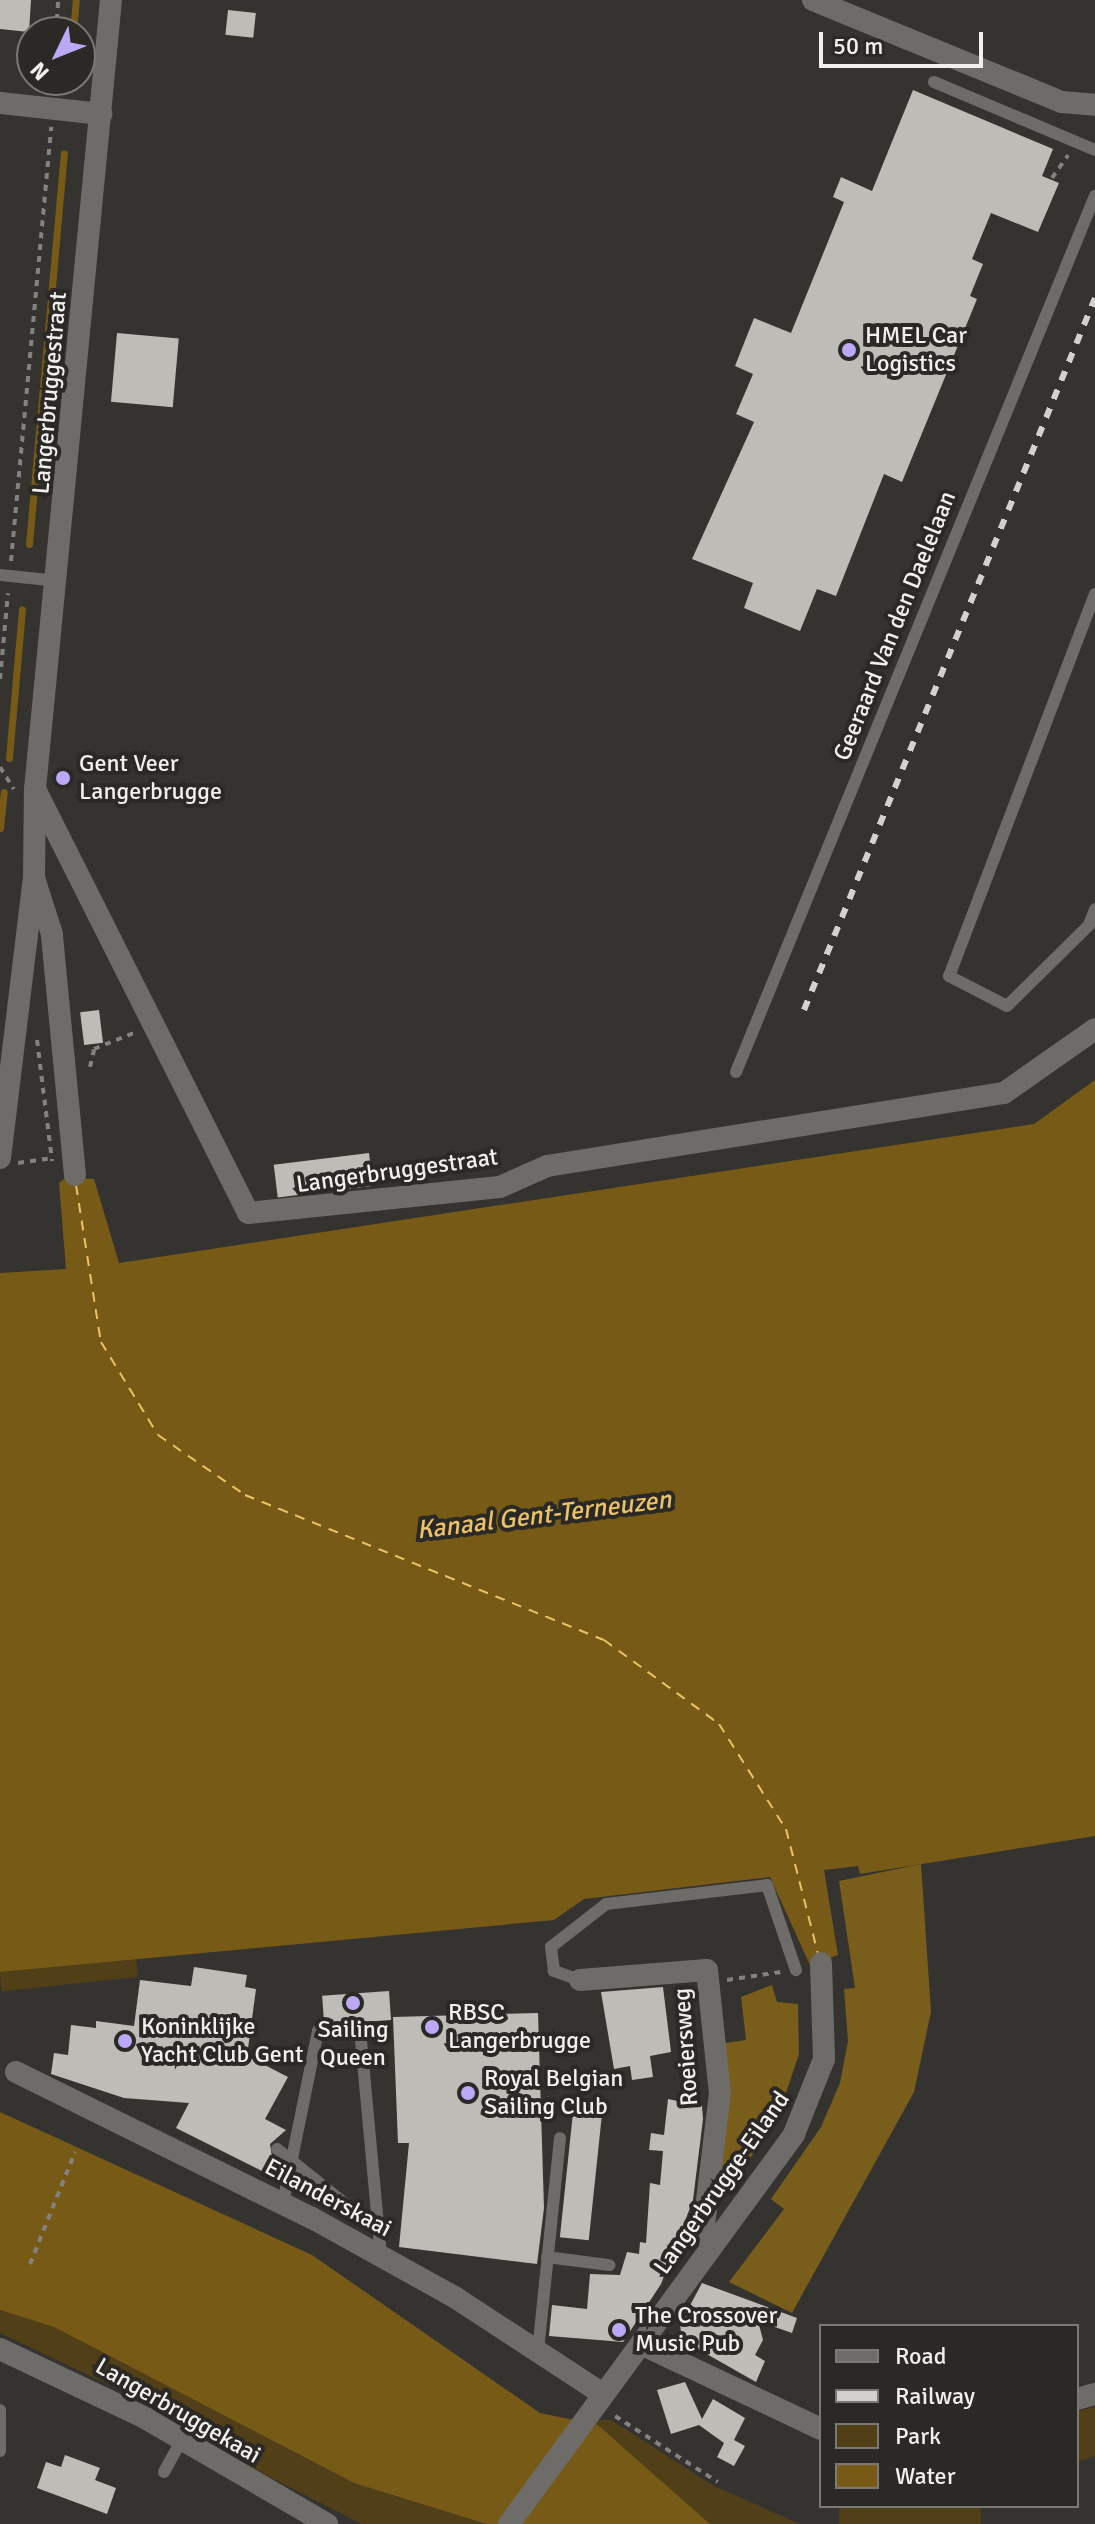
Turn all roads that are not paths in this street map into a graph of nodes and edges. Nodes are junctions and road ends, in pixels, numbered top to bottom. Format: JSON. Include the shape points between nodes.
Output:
{"nodes":[{"id":1,"x":111,"y":0,"type":"edge"},
{"id":2,"x":813,"y":0,"type":"edge"},
{"id":3,"x":934,"y":82,"type":"dead end"},
{"id":4,"x":0,"y":103,"type":"edge"},
{"id":5,"x":1095,"y":105,"type":"edge"},
{"id":6,"x":101,"y":114,"type":"junction"},
{"id":7,"x":1095,"y":150,"type":"edge"},
{"id":8,"x":1095,"y":196,"type":"edge"},
{"id":9,"x":0,"y":575,"type":"edge"},
{"id":10,"x":59,"y":581,"type":"junction"},
{"id":11,"x":1095,"y":594,"type":"edge"},
{"id":12,"x":24,"y":788,"type":"junction"},
{"id":13,"x":34,"y":878,"type":"junction"},
{"id":14,"x":1095,"y":909,"type":"edge"},
{"id":15,"x":1095,"y":1029,"type":"edge"},
{"id":16,"x":736,"y":1072,"type":"dead end"},
{"id":17,"x":6,"y":1161,"type":"edge"},
{"id":18,"x":75,"y":1175,"type":"dead end"},
{"id":19,"x":821,"y":1963,"type":"dead end"},
{"id":20,"x":796,"y":1970,"type":"road end"},
{"id":21,"x":580,"y":1980,"type":"joint"},
{"id":22,"x":16,"y":2072,"type":"dead end"},
{"id":23,"x":560,"y":2138,"type":"dead end"},
{"id":24,"x":277,"y":2149,"type":"dead end"},
{"id":25,"x":294,"y":2158,"type":"junction"},
{"id":26,"x":283,"y":2203,"type":"junction"},
{"id":27,"x":379,"y":2231,"type":"junction"},
{"id":28,"x":715,"y":2241,"type":"junction"},
{"id":29,"x":381,"y":2256,"type":"junction"},
{"id":30,"x":547,"y":2257,"type":"junction"},
{"id":31,"x":609,"y":2265,"type":"dead end"},
{"id":32,"x":641,"y":2344,"type":"junction"},
{"id":33,"x":0,"y":2349,"type":"edge"},
{"id":34,"x":538,"y":2351,"type":"junction"},
{"id":35,"x":600,"y":2398,"type":"junction"},
{"id":36,"x":0,"y":2410,"type":"edge"},
{"id":37,"x":819,"y":2428,"type":"edge"},
{"id":38,"x":182,"y":2439,"type":"junction"},
{"id":39,"x":0,"y":2451,"type":"edge"},
{"id":40,"x":164,"y":2472,"type":"dead end"},
{"id":41,"x":327,"y":2524,"type":"edge"},
{"id":42,"x":509,"y":2524,"type":"edge"}],
"edges":[{"from":1,"to":6,"type":"street","name":"Langerbruggestraat"},
{"from":2,"to":5,"type":"street","via":[[1062,102]]},
{"from":3,"to":7,"type":"lane"},
{"from":4,"to":6,"type":"street"},
{"from":6,"to":10,"type":"street","name":"Langerbruggestraat"},
{"from":8,"to":16,"type":"lane","name":"Geeraard Van den Daelelaan"},
{"from":9,"to":10,"type":"lane"},
{"from":10,"to":12,"type":"street","name":"Langerbruggestraat"},
{"from":11,"to":14,"type":"lane","via":[[949,976],[1007,1006],[1089,925]]},
{"from":12,"to":13,"type":"street","name":"Langerbruggestraat"},
{"from":12,"to":15,"type":"street","name":"Langerbruggestraat","via":[[248,1213],[279,1214],[500,1187],[547,1166],[1004,1093]]},
{"from":13,"to":17,"type":"street","name":"Langerbruggestraat"},
{"from":13,"to":18,"type":"street","via":[[52,934]]},
{"from":19,"to":28,"type":"street","name":"Langerbrugge-Eiland","via":[[824,2059],[811,2100]]},
{"from":20,"to":21,"type":"lane","via":[[767,1885],[606,1904],[551,1947],[554,1971]]},
{"from":21,"to":28,"type":"street","name":"Roeiersweg","via":[[707,1970],[720,2093],[703,2234]]},
{"from":22,"to":26,"type":"street","name":"Eilanderskaai"},
{"from":23,"to":30,"type":"lane"},
{"from":24,"to":25,"type":"lane"},
{"from":25,"to":26,"type":"lane"},
{"from":25,"to":27,"type":"lane"},
{"from":25,"to":27,"type":"lane","via":[[318,2031],[360,2030]]},
{"from":26,"to":29,"type":"street","name":"Eilanderskaai"},
{"from":27,"to":29,"type":"lane"},
{"from":28,"to":32,"type":"street","name":"Langerbrugge-Eiland"},
{"from":29,"to":34,"type":"street","name":"Eilanderskaai"},
{"from":30,"to":31,"type":"lane"},
{"from":30,"to":34,"type":"lane"},
{"from":32,"to":35,"type":"street","name":"Langerbrugge-Eiland"},
{"from":32,"to":37,"type":"street"},
{"from":33,"to":38,"type":"street","name":"Langerbruggekaai"},
{"from":34,"to":35,"type":"street","name":"Eilanderskaai"},
{"from":35,"to":42,"type":"street","name":"Langerbrugge-Eiland"},
{"from":36,"to":39,"type":"lane"},
{"from":38,"to":40,"type":"lane"},
{"from":38,"to":41,"type":"street","name":"Langerbruggekaai"}]}
